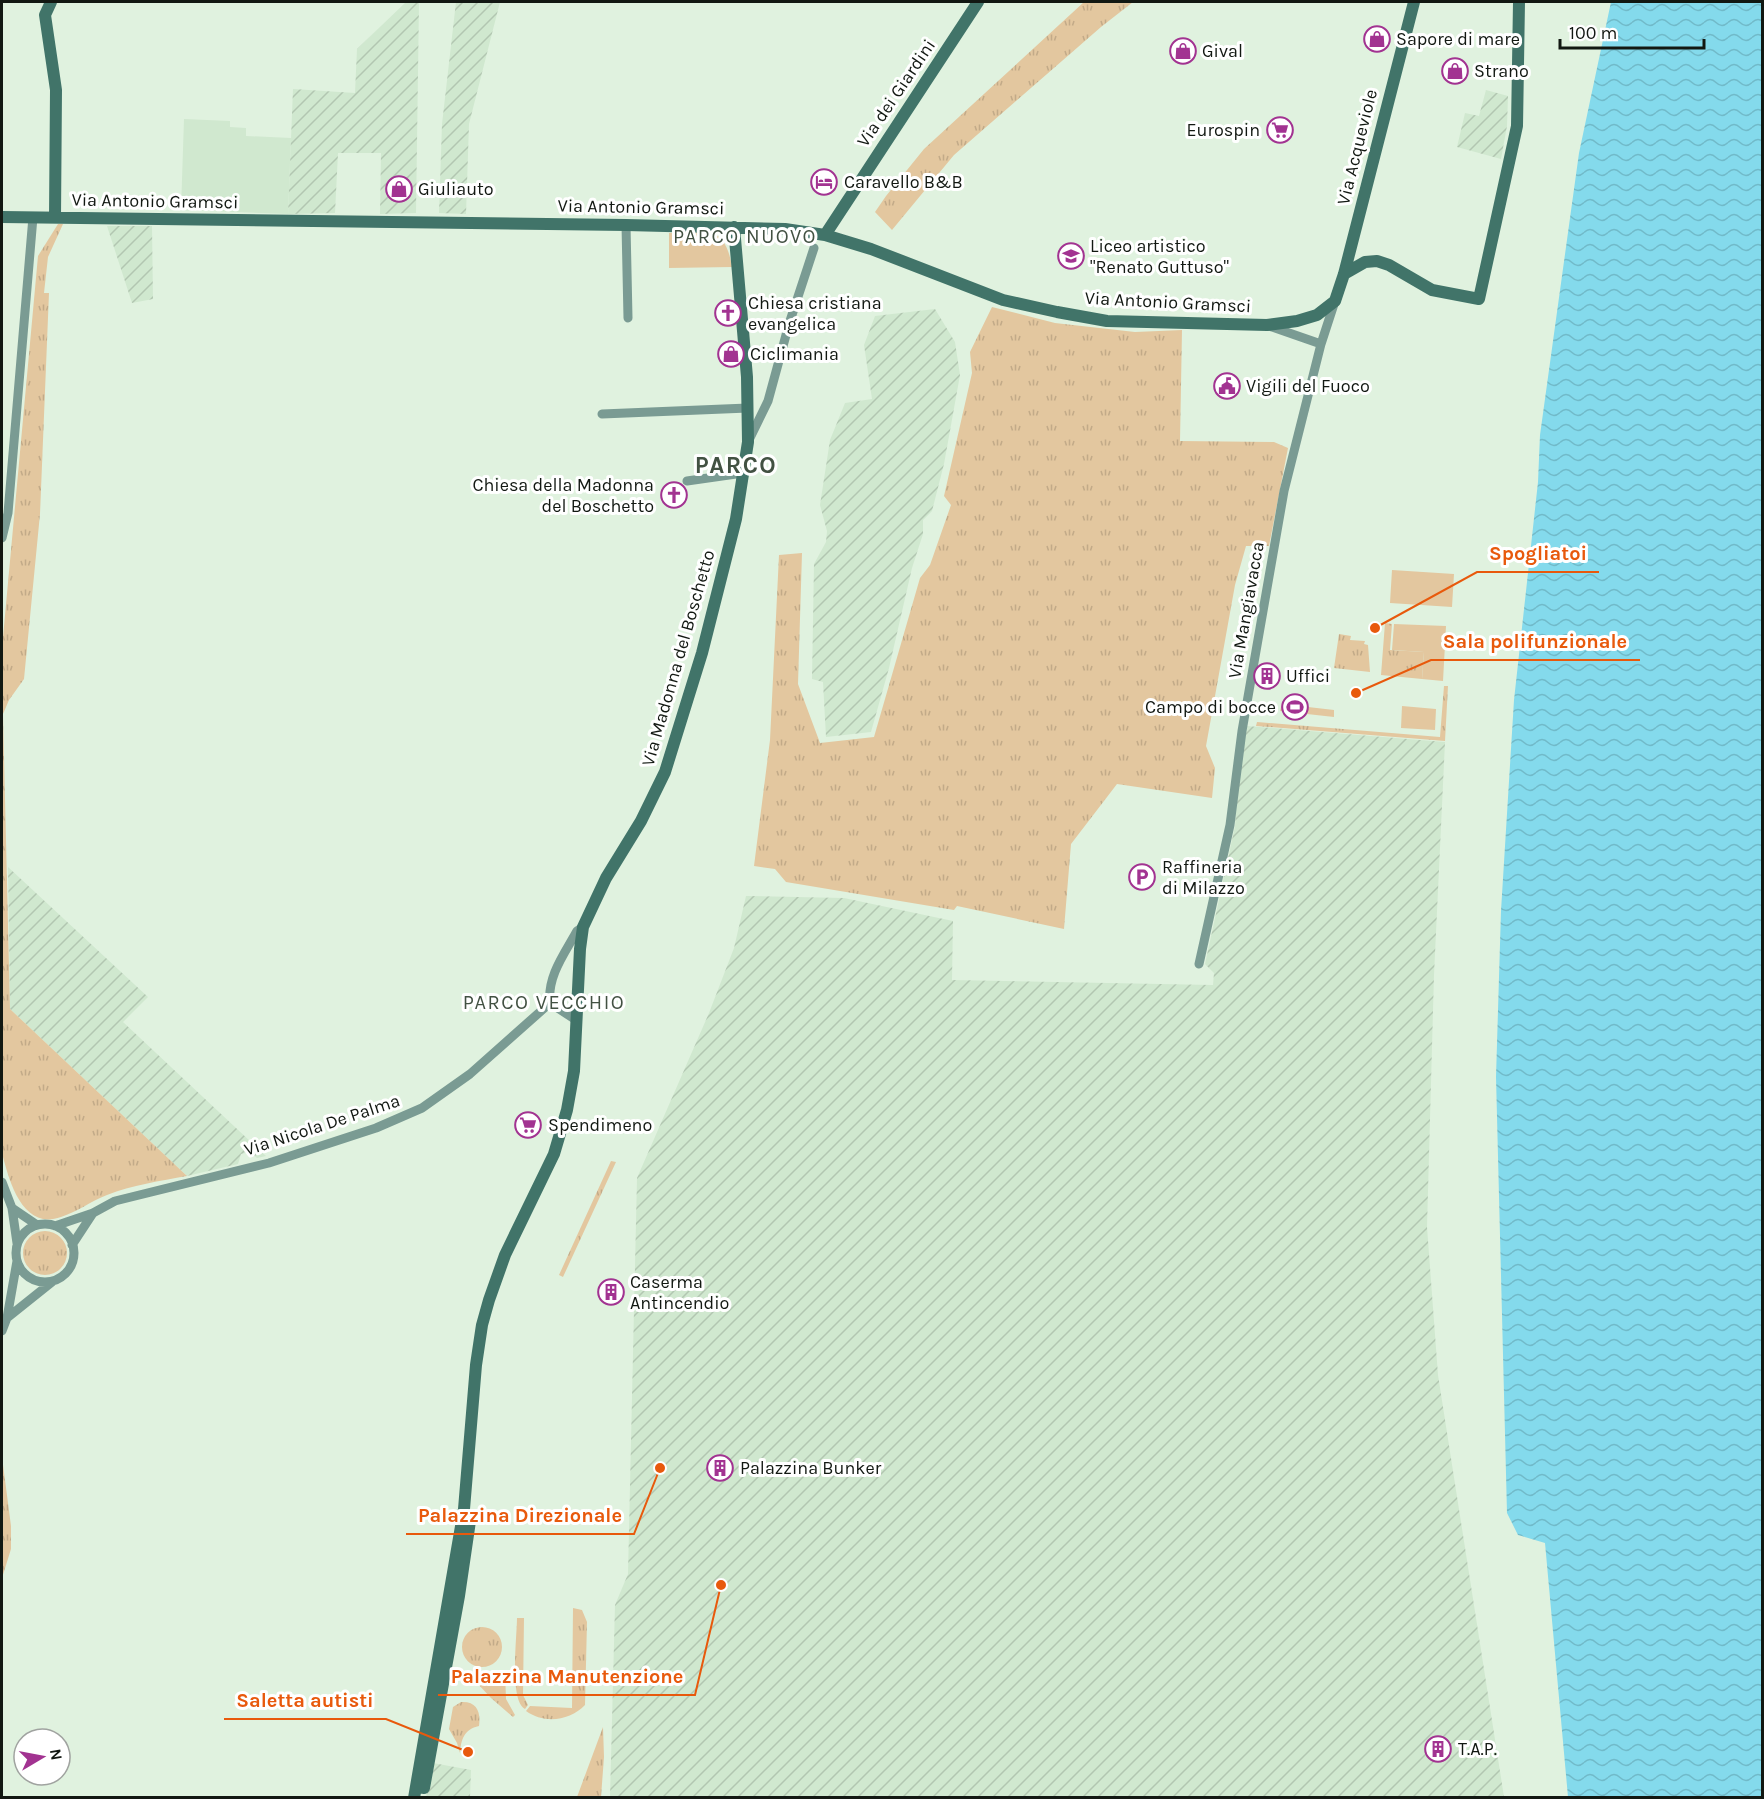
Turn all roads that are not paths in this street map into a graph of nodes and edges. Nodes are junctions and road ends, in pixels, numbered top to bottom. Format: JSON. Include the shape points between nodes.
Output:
{"nodes":[{"id":1,"x":51,"y":2,"type":"edge"},
{"id":2,"x":978,"y":2,"type":"edge"},
{"id":3,"x":1414,"y":2,"type":"edge"},
{"id":4,"x":1519,"y":2,"type":"edge"},
{"id":5,"x":2,"y":217,"type":"edge"},
{"id":6,"x":33,"y":217,"type":"junction"},
{"id":7,"x":55,"y":217,"type":"junction"},
{"id":8,"x":626,"y":225,"type":"junction"},
{"id":9,"x":734,"y":227,"type":"junction"},
{"id":10,"x":825,"y":235,"type":"junction"},
{"id":11,"x":814,"y":248,"type":"dead end"},
{"id":12,"x":1344,"y":274,"type":"junction"},
{"id":13,"x":1335,"y":301,"type":"junction"},
{"id":14,"x":628,"y":318,"type":"dead end"},
{"id":15,"x":1267,"y":325,"type":"junction"},
{"id":16,"x":1321,"y":344,"type":"junction"},
{"id":17,"x":748,"y":408,"type":"junction"},
{"id":18,"x":602,"y":414,"type":"dead end"},
{"id":19,"x":748,"y":442,"type":"junction"},
{"id":20,"x":743,"y":473,"type":"junction"},
{"id":21,"x":687,"y":481,"type":"dead end"},
{"id":22,"x":2,"y":538,"type":"edge"},
{"id":23,"x":584,"y":927,"type":"junction"},
{"id":24,"x":1199,"y":964,"type":"dead end"},
{"id":25,"x":550,"y":1003,"type":"junction"},
{"id":26,"x":576,"y":1020,"type":"junction"},
{"id":27,"x":2,"y":1182,"type":"edge"},
{"id":28,"x":12,"y":1208,"type":"junction"},
{"id":29,"x":93,"y":1213,"type":"junction"},
{"id":30,"x":37,"y":1225,"type":"junction"},
{"id":31,"x":55,"y":1226,"type":"junction"},
{"id":32,"x":17,"y":1243,"type":"junction"},
{"id":33,"x":72,"y":1245,"type":"junction"},
{"id":34,"x":17,"y":1261,"type":"junction"},
{"id":35,"x":52,"y":1281,"type":"junction"},
{"id":36,"x":7,"y":1318,"type":"junction"},
{"id":37,"x":2,"y":1331,"type":"edge"},
{"id":38,"x":472,"y":1424,"type":"junction"},
{"id":39,"x":414,"y":1797,"type":"edge"},
{"id":40,"x":422,"y":1797,"type":"edge"}],
"edges":[{"from":1,"to":7,"type":"main road","via":[[45,15],[56,90]]},
{"from":2,"to":10,"type":"main road","name":"Via dei Giardini"},
{"from":3,"to":12,"type":"main road","name":"Via Acqueviole"},
{"from":4,"to":12,"type":"main road","via":[[1517,126],[1479,299],[1432,290],[1377,261],[1365,262]]},
{"from":5,"to":6,"type":"main road","name":"Via Antonio Gramsci"},
{"from":6,"to":7,"type":"main road","name":"Via Antonio Gramsci"},
{"from":6,"to":22,"type":"street","via":[[8,513]]},
{"from":7,"to":8,"type":"main road","name":"Via Antonio Gramsci"},
{"from":8,"to":9,"type":"main road","name":"Via Antonio Gramsci"},
{"from":8,"to":14,"type":"street"},
{"from":9,"to":10,"type":"main road","name":"Via Antonio Gramsci"},
{"from":9,"to":17,"type":"main road","name":"Via Madonna del Boschetto"},
{"from":10,"to":15,"type":"main road","name":"Via Antonio Gramsci","via":[[1003,300],[1057,312],[1107,321]]},
{"from":11,"to":19,"type":"street","via":[[768,401]]},
{"from":12,"to":13,"type":"main road","name":"Via Acqueviole"},
{"from":13,"to":15,"type":"main road","name":"Via Antonio Gramsci","via":[[1317,315]]},
{"from":13,"to":16,"type":"street","name":"Via Mangiavacca"},
{"from":15,"to":16,"type":"street","name":"Via Antonio Gramsci"},
{"from":16,"to":24,"type":"street","name":"Via Mangiavacca","via":[[1284,491],[1235,770],[1230,825]]},
{"from":17,"to":18,"type":"street"},
{"from":17,"to":19,"type":"main road","name":"Via Madonna del Boschetto"},
{"from":19,"to":20,"type":"main road","name":"Via Madonna del Boschetto"},
{"from":20,"to":21,"type":"street"},
{"from":20,"to":23,"type":"main road","name":"Via Madonna del Boschetto","via":[[719,587],[671,754],[654,795],[606,878]]},
{"from":23,"to":25,"type":"street","via":[[576,931],[553,976]]},
{"from":23,"to":26,"type":"main road","name":"Via Madonna del Boschetto"},
{"from":25,"to":26,"type":"street"},
{"from":25,"to":29,"type":"street","name":"Via Nicola De Palma","via":[[470,1074],[422,1108],[376,1128],[269,1163],[115,1201]]},
{"from":26,"to":38,"type":"main road","name":"Via Madonna del Boschetto","via":[[574,1071],[561,1134],[505,1255],[482,1325]]},
{"from":27,"to":28,"type":"street"},
{"from":28,"to":30,"type":"street"},
{"from":28,"to":32,"type":"street"},
{"from":29,"to":31,"type":"street","name":"Via Nicola De Palma"},
{"from":29,"to":33,"type":"street"},
{"from":30,"to":31,"type":"street"},
{"from":30,"to":32,"type":"street","via":[[28,1229]]},
{"from":31,"to":33,"type":"street","via":[[69,1237]]},
{"from":32,"to":34,"type":"street"},
{"from":33,"to":35,"type":"street","via":[[74,1254],[67,1271]]},
{"from":34,"to":35,"type":"street","via":[[27,1276]]},
{"from":34,"to":36,"type":"street"},
{"from":35,"to":36,"type":"street"},
{"from":36,"to":37,"type":"street"},
{"from":38,"to":39,"type":"main road","name":"Via Madonna del Boschetto","via":[[460,1533]]},
{"from":38,"to":40,"type":"main road","name":"Via Madonna del Boschetto","via":[[473,1489],[468,1537]]}]}
